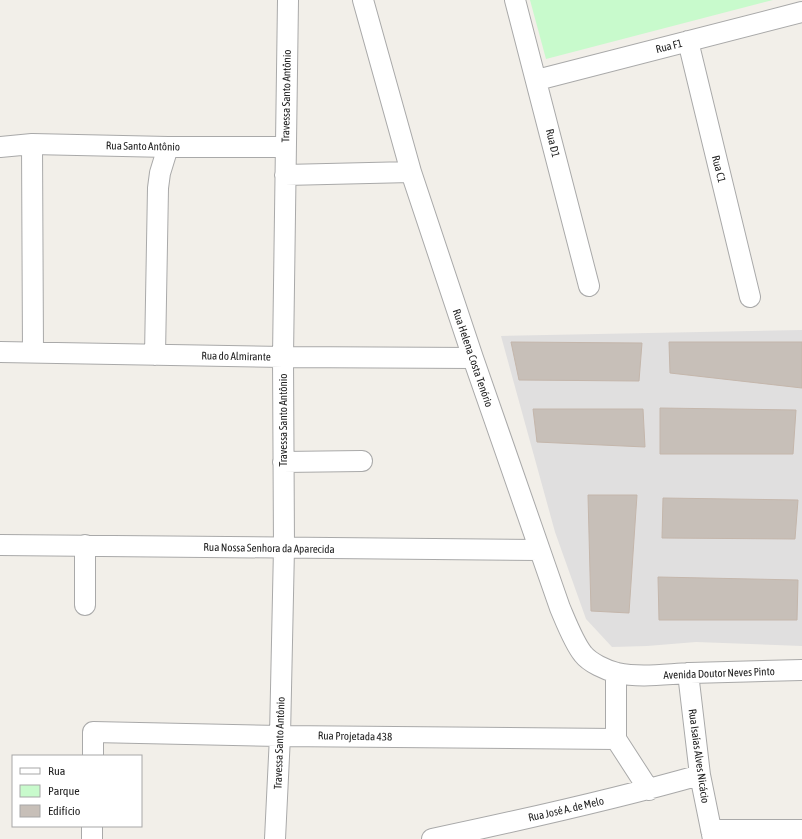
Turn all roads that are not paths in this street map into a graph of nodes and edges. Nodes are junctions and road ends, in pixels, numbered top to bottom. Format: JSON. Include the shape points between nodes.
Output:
{"nodes":[{"id":1,"x":288,"y":0,"type":"edge"},
{"id":2,"x":363,"y":0,"type":"edge"},
{"id":3,"x":515,"y":0,"type":"edge"},
{"id":4,"x":802,"y":12,"type":"edge"},
{"id":5,"x":688,"y":42,"type":"junction"},
{"id":6,"x":537,"y":80,"type":"junction"},
{"id":7,"x":32,"y":144,"type":"junction"},
{"id":8,"x":0,"y":147,"type":"edge"},
{"id":9,"x":168,"y":147,"type":"junction"},
{"id":10,"x":285,"y":147,"type":"junction"},
{"id":11,"x":411,"y":172,"type":"junction"},
{"id":12,"x":285,"y":175,"type":"junction"},
{"id":13,"x":589,"y":286,"type":"dead end"},
{"id":14,"x":750,"y":297,"type":"dead end"},
{"id":15,"x":0,"y":352,"type":"edge"},
{"id":16,"x":33,"y":352,"type":"junction"},
{"id":17,"x":155,"y":355,"type":"junction"},
{"id":18,"x":283,"y":357,"type":"junction"},
{"id":19,"x":473,"y":358,"type":"junction"},
{"id":20,"x":362,"y":461,"type":"dead end"},
{"id":21,"x":283,"y":462,"type":"junction"},
{"id":22,"x":0,"y":545,"type":"edge"},
{"id":23,"x":85,"y":545,"type":"junction"},
{"id":24,"x":284,"y":548,"type":"junction"},
{"id":25,"x":539,"y":550,"type":"junction"},
{"id":26,"x":85,"y":605,"type":"dead end"},
{"id":27,"x":802,"y":670,"type":"edge"},
{"id":28,"x":688,"y":673,"type":"junction"},
{"id":29,"x":626,"y":674,"type":"junction"},
{"id":30,"x":280,"y":736,"type":"junction"},
{"id":31,"x":616,"y":739,"type":"junction"},
{"id":32,"x":93,"y":755,"type":"edge"},
{"id":33,"x":700,"y":775,"type":"junction"},
{"id":34,"x":649,"y":790,"type":"junction"},
{"id":35,"x":92,"y":827,"type":"edge"},
{"id":36,"x":514,"y":830,"type":"edge"},
{"id":37,"x":802,"y":830,"type":"edge"},
{"id":38,"x":712,"y":835,"type":"edge"},
{"id":39,"x":92,"y":839,"type":"edge"},
{"id":40,"x":275,"y":839,"type":"edge"},
{"id":41,"x":432,"y":839,"type":"edge"}],
"edges":[{"from":1,"to":10,"type":"street","name":"Travessa Santo Antônio"},
{"from":2,"to":11,"type":"street","name":"Rua Helena Costa Tenório"},
{"from":3,"to":6,"type":"street","name":"Rua D1"},
{"from":4,"to":5,"type":"street","name":"Rua F1"},
{"from":5,"to":6,"type":"street","name":"Rua F1"},
{"from":5,"to":14,"type":"street","name":"Rua C1"},
{"from":6,"to":13,"type":"street","name":"Rua D1"},
{"from":7,"to":8,"type":"street","name":"Rua Santo Antônio"},
{"from":7,"to":9,"type":"street","name":"Rua Santo Antônio"},
{"from":7,"to":16,"type":"street"},
{"from":9,"to":10,"type":"street","name":"Rua Santo Antônio"},
{"from":9,"to":17,"type":"street","via":[[158,188]]},
{"from":10,"to":12,"type":"street","name":"Travessa Santo Antônio"},
{"from":11,"to":12,"type":"street"},
{"from":11,"to":19,"type":"street","name":"Rua Helena Costa Tenório"},
{"from":12,"to":18,"type":"street","name":"Travessa Santo Antônio"},
{"from":15,"to":16,"type":"street","name":"Rua do Almirante"},
{"from":16,"to":17,"type":"street","name":"Rua do Almirante"},
{"from":17,"to":18,"type":"street","name":"Rua do Almirante"},
{"from":18,"to":19,"type":"street","name":"Rua do Almirante"},
{"from":18,"to":21,"type":"street","name":"Travessa Santo Antônio"},
{"from":19,"to":25,"type":"street","name":"Rua Helena Costa Tenório"},
{"from":20,"to":21,"type":"street"},
{"from":21,"to":24,"type":"street","name":"Travessa Santo Antônio"},
{"from":22,"to":23,"type":"street","name":"Rua Nossa Senhora da Aparecida"},
{"from":23,"to":24,"type":"street","name":"Rua Nossa Senhora da Aparecida"},
{"from":23,"to":26,"type":"street"},
{"from":24,"to":25,"type":"street","name":"Rua Nossa Senhora da Aparecida"},
{"from":24,"to":30,"type":"street","name":"Travessa Santo Antônio"},
{"from":25,"to":29,"type":"street","name":"Rua Helena Costa Tenório","via":[[560,608],[583,654],[596,664]]},
{"from":27,"to":28,"type":"street","name":"Avenida Doutor Neves Pinto"},
{"from":28,"to":29,"type":"street","name":"Avenida Doutor Neves Pinto","via":[[651,676]]},
{"from":28,"to":33,"type":"street","name":"Rua Isaías Alves Nicácio"},
{"from":29,"to":31,"type":"street"},
{"from":30,"to":31,"type":"street","name":"Rua Projetada 438"},
{"from":30,"to":32,"type":"street","name":"Rua Projetada 438","via":[[93,732]]},
{"from":30,"to":40,"type":"street","name":"Travessa Santo Antônio"},
{"from":31,"to":34,"type":"street"},
{"from":33,"to":34,"type":"street","name":"Rua José A. de Melo"},
{"from":33,"to":38,"type":"street","name":"Rua Isaías Alves Nicácio"},
{"from":34,"to":36,"type":"street","name":"Rua José A. de Melo"},
{"from":35,"to":39,"type":"street"},
{"from":36,"to":41,"type":"street","name":"Rua José A. de Melo"},
{"from":37,"to":38,"type":"street"}]}
